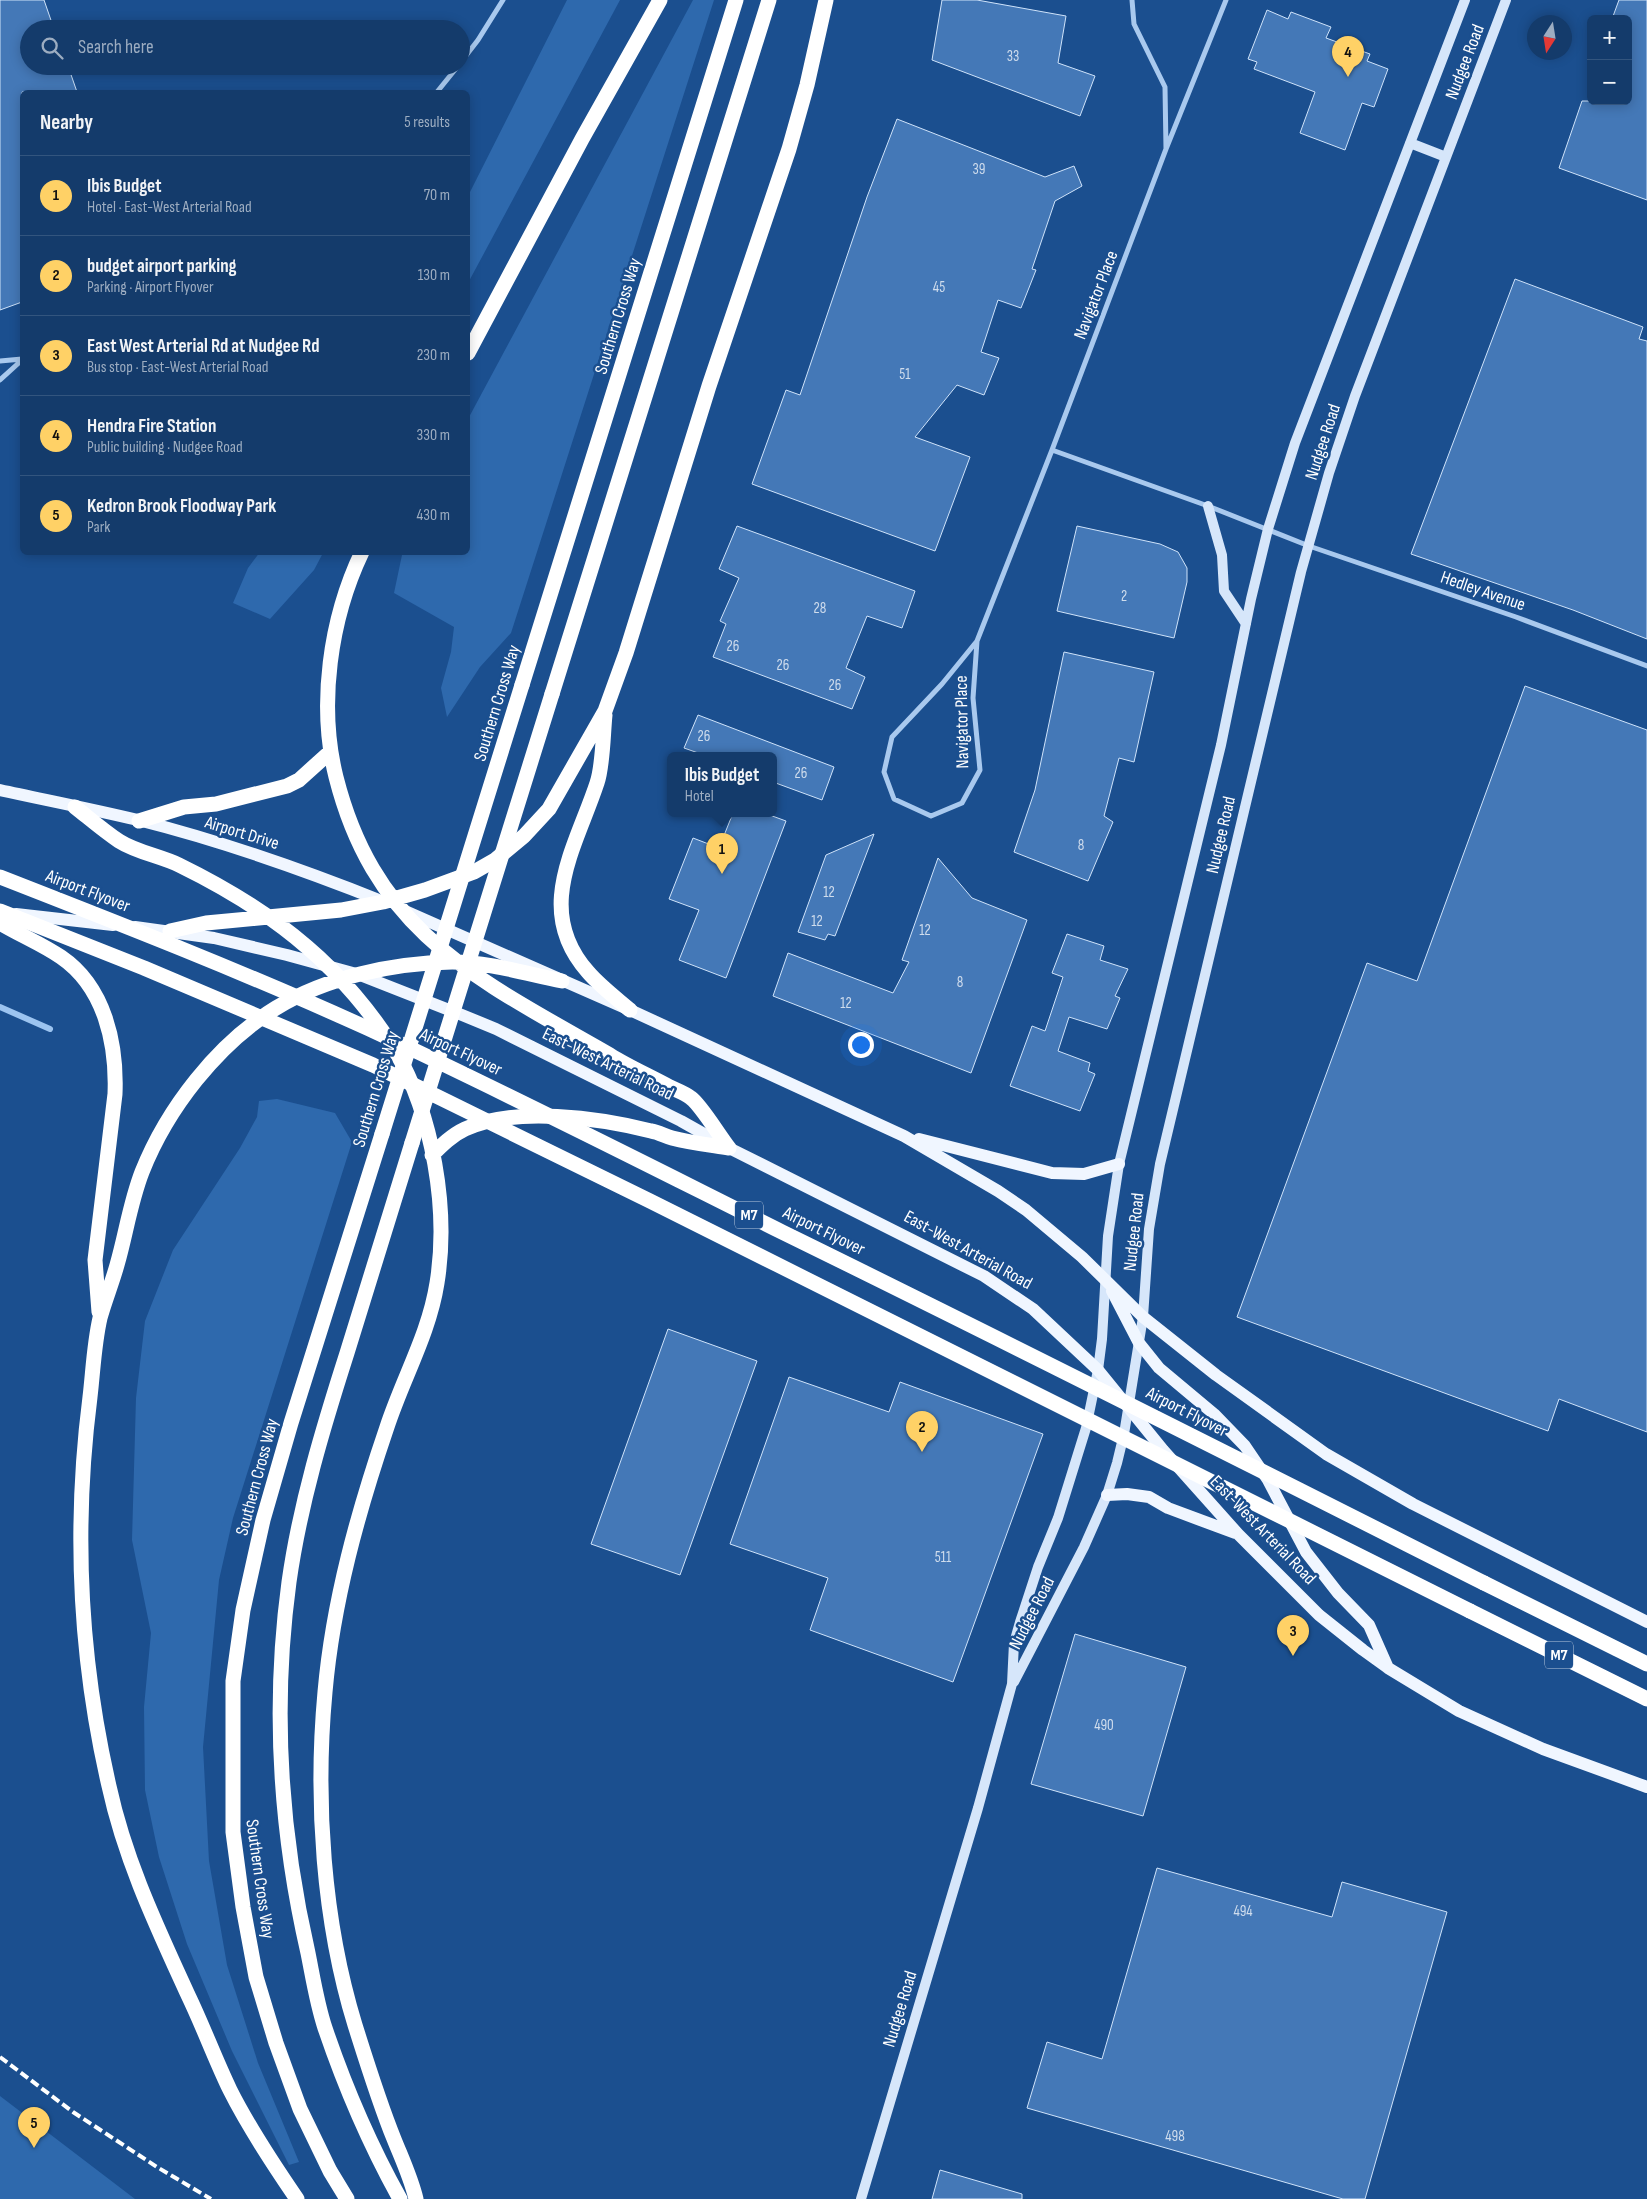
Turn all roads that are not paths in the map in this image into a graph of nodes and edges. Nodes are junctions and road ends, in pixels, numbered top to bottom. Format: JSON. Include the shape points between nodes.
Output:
{"nodes":[{"id":1,"x":503,"y":0,"type":"edge"},
{"id":2,"x":660,"y":0,"type":"edge"},
{"id":3,"x":736,"y":0,"type":"edge"},
{"id":4,"x":769,"y":0,"type":"edge"},
{"id":5,"x":826,"y":0,"type":"edge"},
{"id":6,"x":1132,"y":0,"type":"edge"},
{"id":7,"x":1226,"y":0,"type":"edge"},
{"id":8,"x":1465,"y":0,"type":"edge"},
{"id":9,"x":1506,"y":0,"type":"edge"},
{"id":10,"x":470,"y":50,"type":"edge"},
{"id":11,"x":451,"y":75,"type":"edge"},
{"id":12,"x":439,"y":90,"type":"edge"},
{"id":13,"x":1410,"y":143,"type":"junction"},
{"id":14,"x":1166,"y":149,"type":"junction"},
{"id":15,"x":1446,"y":157,"type":"junction"},
{"id":16,"x":470,"y":349,"type":"edge"},
{"id":17,"x":20,"y":360,"type":"edge"},
{"id":18,"x":0,"y":361,"type":"edge"},
{"id":19,"x":20,"y":362,"type":"edge"},
{"id":20,"x":0,"y":380,"type":"edge"},
{"id":21,"x":1052,"y":450,"type":"junction"},
{"id":22,"x":1208,"y":506,"type":"junction"},
{"id":23,"x":1268,"y":529,"type":"junction"},
{"id":24,"x":1309,"y":546,"type":"junction"},
{"id":25,"x":361,"y":555,"type":"edge"},
{"id":26,"x":1246,"y":624,"type":"junction"},
{"id":27,"x":977,"y":641,"type":"junction"},
{"id":28,"x":1647,"y":666,"type":"edge"},
{"id":29,"x":605,"y":711,"type":"junction"},
{"id":30,"x":330,"y":752,"type":"junction"},
{"id":31,"x":0,"y":790,"type":"edge"},
{"id":32,"x":75,"y":807,"type":"junction"},
{"id":33,"x":139,"y":820,"type":"junction"},
{"id":34,"x":0,"y":877,"type":"edge"},
{"id":35,"x":392,"y":903,"type":"junction"},
{"id":36,"x":0,"y":911,"type":"edge"},
{"id":37,"x":267,"y":917,"type":"junction"},
{"id":38,"x":0,"y":923,"type":"edge"},
{"id":39,"x":170,"y":931,"type":"junction"},
{"id":40,"x":456,"y":962,"type":"junction"},
{"id":41,"x":326,"y":966,"type":"junction"},
{"id":42,"x":360,"y":975,"type":"junction"},
{"id":43,"x":340,"y":981,"type":"junction"},
{"id":44,"x":562,"y":982,"type":"junction"},
{"id":45,"x":630,"y":1010,"type":"junction"},
{"id":46,"x":904,"y":1136,"type":"junction"},
{"id":47,"x":729,"y":1148,"type":"junction"},
{"id":48,"x":432,"y":1155,"type":"junction"},
{"id":49,"x":1119,"y":1164,"type":"junction"},
{"id":50,"x":1106,"y":1279,"type":"junction"},
{"id":51,"x":1144,"y":1317,"type":"junction"},
{"id":52,"x":100,"y":1321,"type":"junction"},
{"id":53,"x":1139,"y":1343,"type":"junction"},
{"id":54,"x":1098,"y":1370,"type":"junction"},
{"id":55,"x":1129,"y":1407,"type":"junction"},
{"id":56,"x":1107,"y":1495,"type":"junction"},
{"id":57,"x":1238,"y":1534,"type":"junction"},
{"id":58,"x":1647,"y":1622,"type":"edge"},
{"id":59,"x":1647,"y":1664,"type":"edge"},
{"id":60,"x":1388,"y":1668,"type":"junction"},
{"id":61,"x":1012,"y":1684,"type":"junction"},
{"id":62,"x":1647,"y":1699,"type":"edge"},
{"id":63,"x":1647,"y":1787,"type":"edge"},
{"id":64,"x":297,"y":2199,"type":"edge"},
{"id":65,"x":347,"y":2199,"type":"edge"},
{"id":66,"x":400,"y":2199,"type":"edge"},
{"id":67,"x":416,"y":2199,"type":"edge"},
{"id":68,"x":860,"y":2199,"type":"edge"}],
"edges":[{"from":1,"to":10,"type":"street"},
{"from":2,"to":16,"type":"highway"},
{"from":3,"to":65,"type":"highway","name":"Southern Cross Way","bridge":true,"via":[[286,1440],[245,1601],[233,1681],[232,1755],[233,1832],[243,1908],[256,1977],[276,2043],[300,2108]]},
{"from":4,"to":66,"type":"highway","name":"Southern Cross Way","bridge":true,"via":[[324,1426],[289,1582],[279,1721],[290,1866],[324,2026],[348,2090]]},
{"from":5,"to":29,"type":"highway","via":[[789,149]]},
{"from":6,"to":14,"type":"street","name":"Navigator Place","via":[[1134,24],[1165,87]]},
{"from":7,"to":14,"type":"street","name":"Navigator Place"},
{"from":8,"to":13,"type":"main road","name":"Nudgee Road"},
{"from":9,"to":15,"type":"main road","name":"Nudgee Road"},
{"from":11,"to":12,"type":"street"},
{"from":13,"to":15,"type":"main road"},
{"from":13,"to":23,"type":"main road","name":"Nudgee Road","via":[[1295,443]]},
{"from":14,"to":21,"type":"street","name":"Navigator Place"},
{"from":15,"to":24,"type":"main road","name":"Nudgee Road","via":[[1355,396]]},
{"from":17,"to":18,"type":"street"},
{"from":19,"to":20,"type":"street"},
{"from":21,"to":22,"type":"street"},
{"from":21,"to":27,"type":"street","name":"Navigator Place"},
{"from":22,"to":23,"type":"street"},
{"from":22,"to":26,"type":"main road","via":[[1222,555],[1224,590]]},
{"from":23,"to":24,"type":"street"},
{"from":23,"to":26,"type":"main road","name":"Nudgee Road"},
{"from":24,"to":28,"type":"street","name":"Hedley Avenue"},
{"from":24,"to":51,"type":"main road","name":"Nudgee Road","via":[[1160,1164],[1149,1230]]},
{"from":25,"to":30,"type":"highway","via":[[335,634],[328,702]]},
{"from":26,"to":49,"type":"main road","name":"Nudgee Road"},
{"from":27,"to":27,"type":"street","name":"Navigator Place","via":[[973,698],[980,770],[962,803],[932,816],[894,799],[884,772],[892,737]]},
{"from":29,"to":35,"type":"highway","via":[[549,809],[524,836],[474,872]]},
{"from":29,"to":45,"type":"highway","via":[[598,781],[562,881],[561,908],[567,935],[579,959],[597,981]]},
{"from":30,"to":33,"type":"highway","via":[[288,786],[216,804],[184,807]]},
{"from":30,"to":35,"type":"highway","via":[[356,839]]},
{"from":31,"to":32,"type":"main road","name":"Airport Drive"},
{"from":32,"to":33,"type":"main road","name":"Airport Drive"},
{"from":32,"to":37,"type":"highway","via":[[122,843],[174,862]]},
{"from":33,"to":35,"type":"main road","name":"Airport Drive","via":[[263,857]]},
{"from":34,"to":59,"type":"highway","name":"Airport Flyover","number":"M7","bridge":true,"via":[[251,978],[487,1085]]},
{"from":35,"to":37,"type":"highway"},
{"from":35,"to":40,"type":"highway"},
{"from":35,"to":44,"type":"main road","name":"Airport Drive"},
{"from":36,"to":39,"type":"main road"},
{"from":36,"to":62,"type":"highway","number":"M7","bridge":true,"via":[[373,1065]]},
{"from":37,"to":39,"type":"highway","via":[[206,923]]},
{"from":37,"to":41,"type":"highway","via":[[299,940]]},
{"from":38,"to":52,"type":"highway","via":[[55,954],[76,970],[100,1005],[111,1035],[115,1094],[95,1260]]},
{"from":39,"to":41,"type":"main road","via":[[243,944]]},
{"from":40,"to":42,"type":"highway","via":[[415,964]]},
{"from":40,"to":44,"type":"highway"},
{"from":40,"to":47,"type":"highway","via":[[614,1058],[692,1098]]},
{"from":41,"to":42,"type":"main road"},
{"from":41,"to":43,"type":"highway"},
{"from":42,"to":43,"type":"highway"},
{"from":42,"to":47,"type":"main road","name":"East-West Arterial Road","via":[[504,1033]]},
{"from":43,"to":48,"type":"highway","via":[[396,1053],[416,1096]]},
{"from":43,"to":52,"type":"highway","via":[[290,1000],[260,1019],[214,1059],[181,1100],[163,1127],[132,1200]]},
{"from":44,"to":45,"type":"main road"},
{"from":45,"to":46,"type":"main road"},
{"from":46,"to":49,"type":"main road","via":[[1052,1173],[1084,1174]]},
{"from":46,"to":50,"type":"main road","via":[[1026,1210]]},
{"from":47,"to":48,"type":"highway","via":[[596,1120],[537,1117],[506,1118],[465,1129]]},
{"from":47,"to":54,"type":"main road","name":"East-West Arterial Road","via":[[984,1276],[1033,1309]]},
{"from":48,"to":67,"type":"highway","via":[[442,1221],[437,1283],[424,1335],[388,1422],[359,1510],[325,1688],[321,1752],[322,1818],[338,1957],[358,2032]]},
{"from":49,"to":50,"type":"main road","name":"Nudgee Road","via":[[1108,1236]]},
{"from":50,"to":51,"type":"main road"},
{"from":50,"to":53,"type":"main road"},
{"from":50,"to":54,"type":"main road","name":"Nudgee Road"},
{"from":51,"to":53,"type":"main road","name":"Nudgee Road"},
{"from":51,"to":58,"type":"main road","via":[[1216,1375],[1326,1454],[1412,1504]]},
{"from":52,"to":64,"type":"highway","via":[[83,1456],[80,1574],[84,1645],[94,1716],[110,1791],[142,1893],[229,2089],[252,2132]]},
{"from":53,"to":55,"type":"main road","name":"Nudgee Road"},
{"from":53,"to":60,"type":"main road","via":[[1159,1368],[1214,1414],[1245,1446],[1268,1480],[1306,1552],[1368,1625]]},
{"from":54,"to":55,"type":"main road","name":"East-West Arterial Road"},
{"from":54,"to":61,"type":"main road","name":"Nudgee Road","via":[[1072,1474],[1014,1643]]},
{"from":55,"to":56,"type":"main road","name":"Nudgee Road"},
{"from":55,"to":57,"type":"main road","name":"East-West Arterial Road"},
{"from":56,"to":57,"type":"main road","via":[[1149,1497],[1168,1508]]},
{"from":56,"to":61,"type":"main road","name":"Nudgee Road","via":[[1084,1547]]},
{"from":57,"to":60,"type":"main road","name":"East-West Arterial Road","via":[[1320,1615]]},
{"from":60,"to":63,"type":"main road","name":"East-West Arterial Road","via":[[1459,1711],[1496,1729]]},
{"from":61,"to":68,"type":"main road","name":"Nudgee Road"}]}
